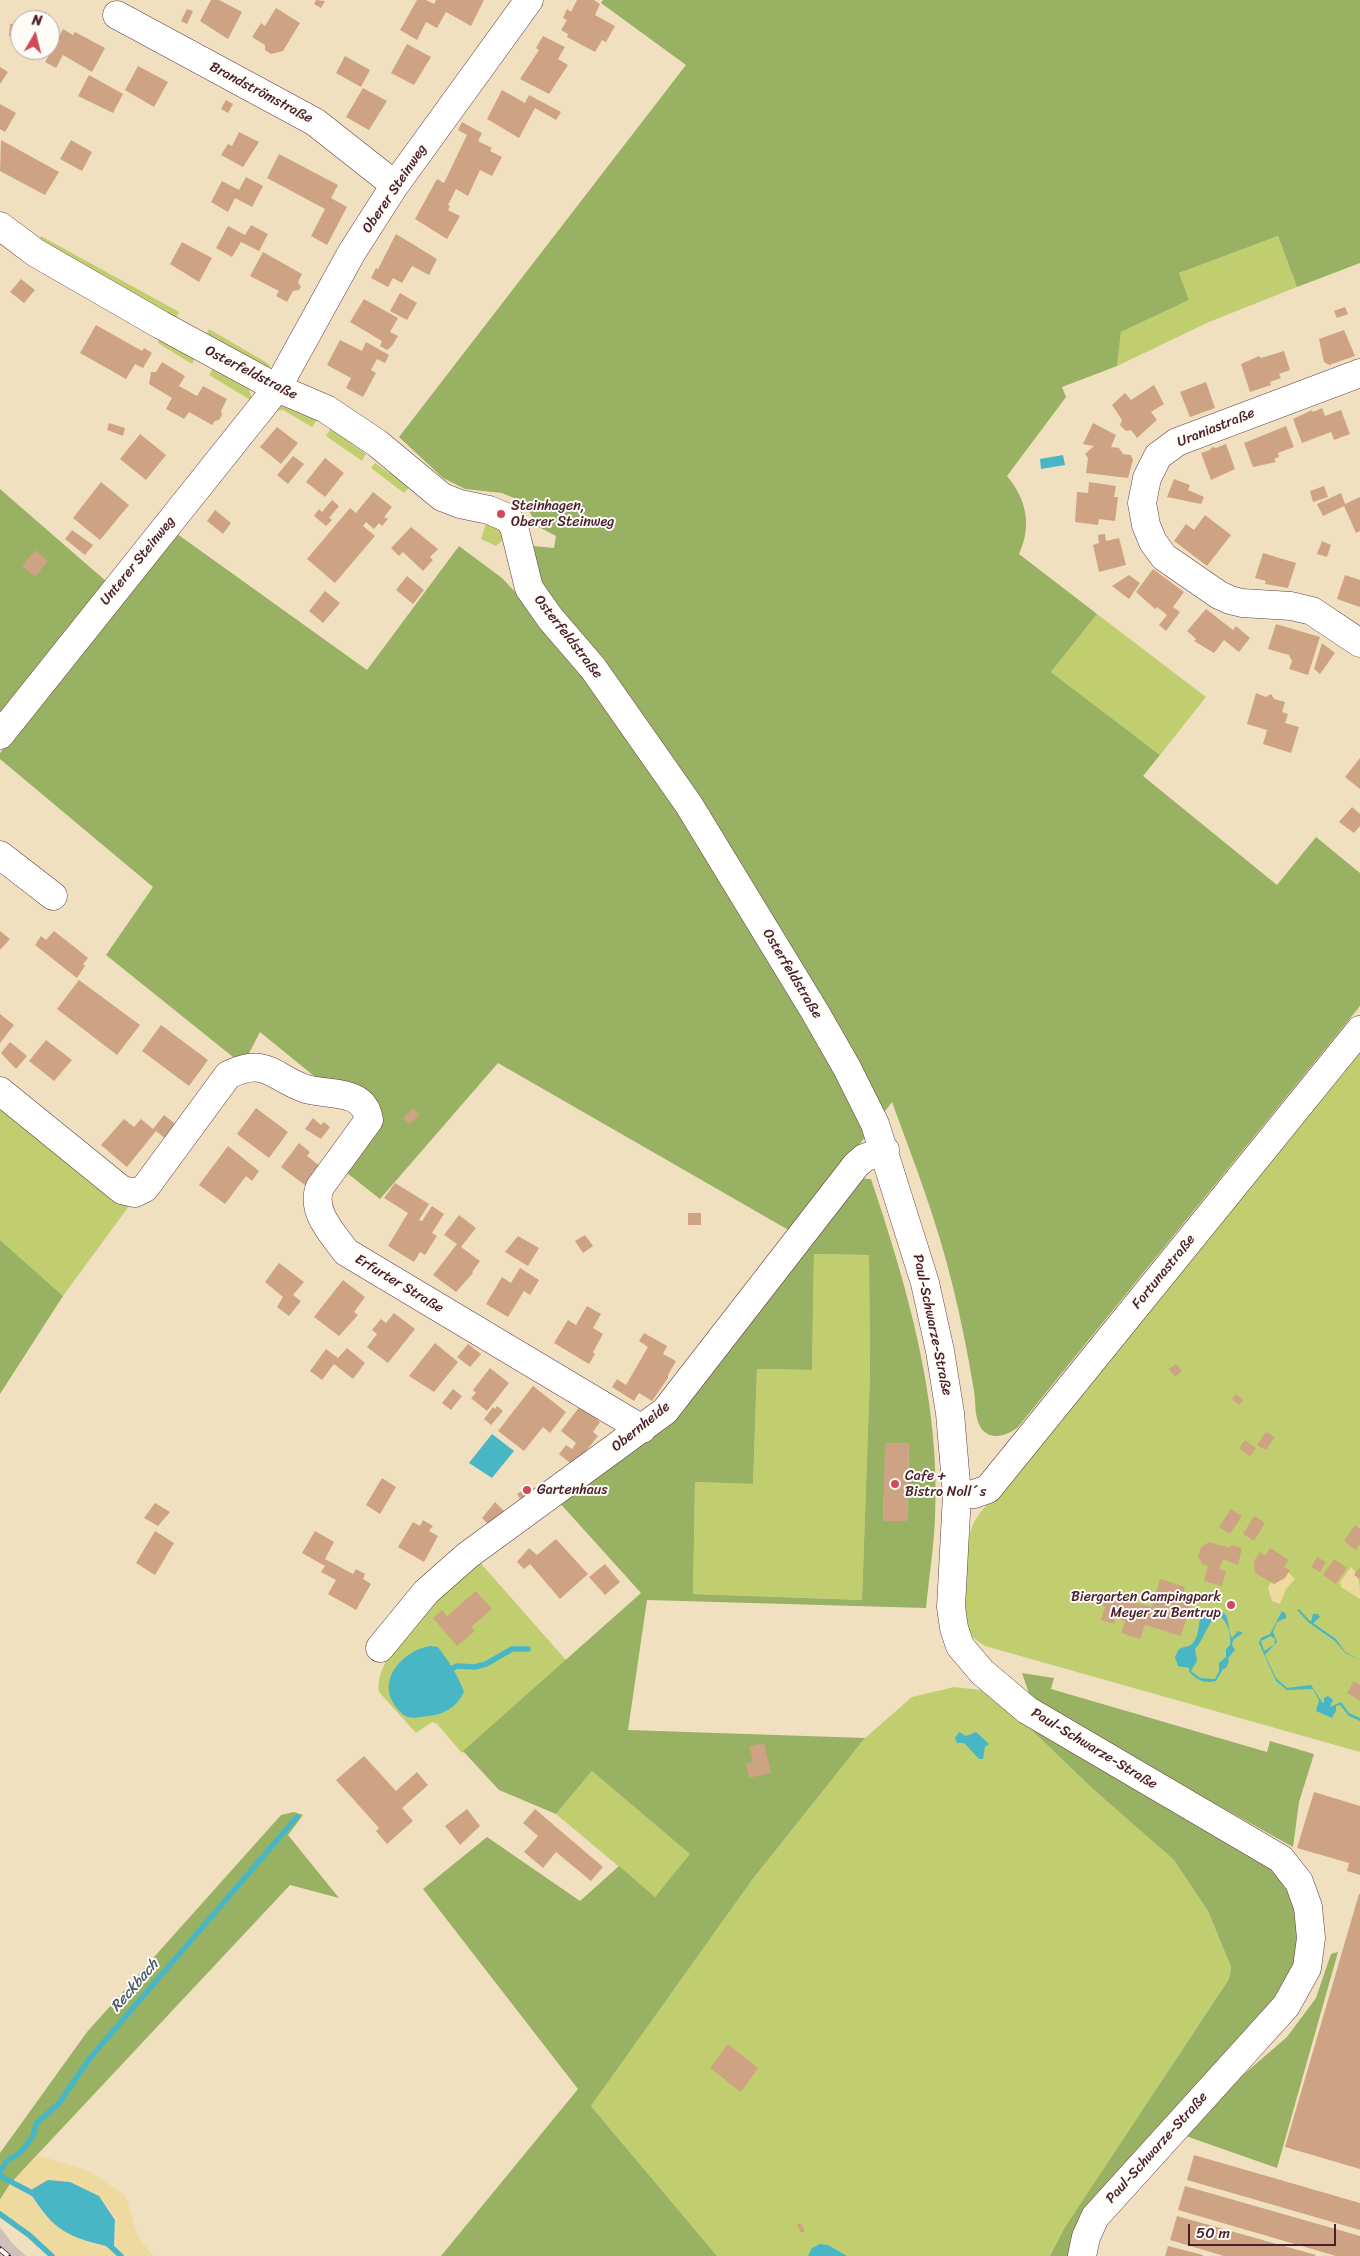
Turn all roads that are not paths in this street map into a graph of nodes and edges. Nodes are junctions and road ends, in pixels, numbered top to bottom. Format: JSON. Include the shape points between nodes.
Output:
{"nodes":[{"id":1,"x":529,"y":0,"type":"edge"},
{"id":2,"x":117,"y":15,"type":"dead end"},
{"id":3,"x":395,"y":185,"type":"junction"},
{"id":4,"x":0,"y":226,"type":"edge"},
{"id":5,"x":1360,"y":373,"type":"edge"},
{"id":6,"x":276,"y":388,"type":"junction"},
{"id":7,"x":1360,"y":643,"type":"edge"},
{"id":8,"x":0,"y":734,"type":"edge"},
{"id":9,"x":0,"y":856,"type":"edge"},
{"id":10,"x":53,"y":896,"type":"dead end"},
{"id":11,"x":1360,"y":1030,"type":"edge"},
{"id":12,"x":0,"y":1091,"type":"edge"},
{"id":13,"x":875,"y":1124,"type":"joint"},
{"id":14,"x":885,"y":1150,"type":"junction"},
{"id":15,"x":642,"y":1429,"type":"junction"},
{"id":16,"x":957,"y":1494,"type":"junction"},
{"id":17,"x":380,"y":1648,"type":"dead end"},
{"id":18,"x":1082,"y":2256,"type":"edge"}],
"edges":[{"from":1,"to":3,"type":"street","name":"Oberer Steinweg"},
{"from":2,"to":3,"type":"street","name":"Brandströmstraße","via":[[315,122]]},
{"from":3,"to":6,"type":"street","name":"Oberer Steinweg","via":[[352,252]]},
{"from":4,"to":6,"type":"street","name":"Osterfeldstraße","via":[[36,253]]},
{"from":5,"to":7,"type":"street","name":"Uraniastraße","via":[[1177,442],[1158,456],[1147,478],[1142,503],[1146,525],[1164,557],[1219,596],[1242,603],[1291,606],[1312,611]]},
{"from":6,"to":8,"type":"street","name":"Unterer Steinweg"},
{"from":6,"to":13,"type":"street","name":"Osterfeldstraße","via":[[326,409],[377,443],[442,497],[508,518],[516,533],[530,588],[550,618],[593,668],[689,805],[815,1012]]},
{"from":9,"to":10,"type":"street"},
{"from":11,"to":16,"type":"street","name":"Fortunastraße","via":[[988,1489],[974,1494]]},
{"from":12,"to":15,"type":"street","name":"Erfurter Straße","via":[[122,1190],[135,1193],[145,1188],[228,1075],[241,1068],[269,1069],[306,1089],[352,1097],[368,1110],[369,1120],[316,1196],[323,1219],[346,1252]]},
{"from":13,"to":14,"type":"street","name":"Paul-Schwarze-Straße"},
{"from":14,"to":15,"type":"street","name":"Obernheide","via":[[864,1158],[856,1165],[665,1411]]},
{"from":14,"to":16,"type":"street","name":"Paul-Schwarze-Straße","via":[[925,1283],[940,1351],[950,1413]]},
{"from":15,"to":17,"type":"street","name":"Obernheide","via":[[468,1555],[426,1592]]},
{"from":16,"to":18,"type":"street","name":"Paul-Schwarze-Straße","via":[[951,1607],[960,1646],[970,1659],[1026,1710],[1281,1860],[1299,1882],[1308,1907],[1311,1938],[1307,1968],[1286,2006],[1095,2217]]}]}
